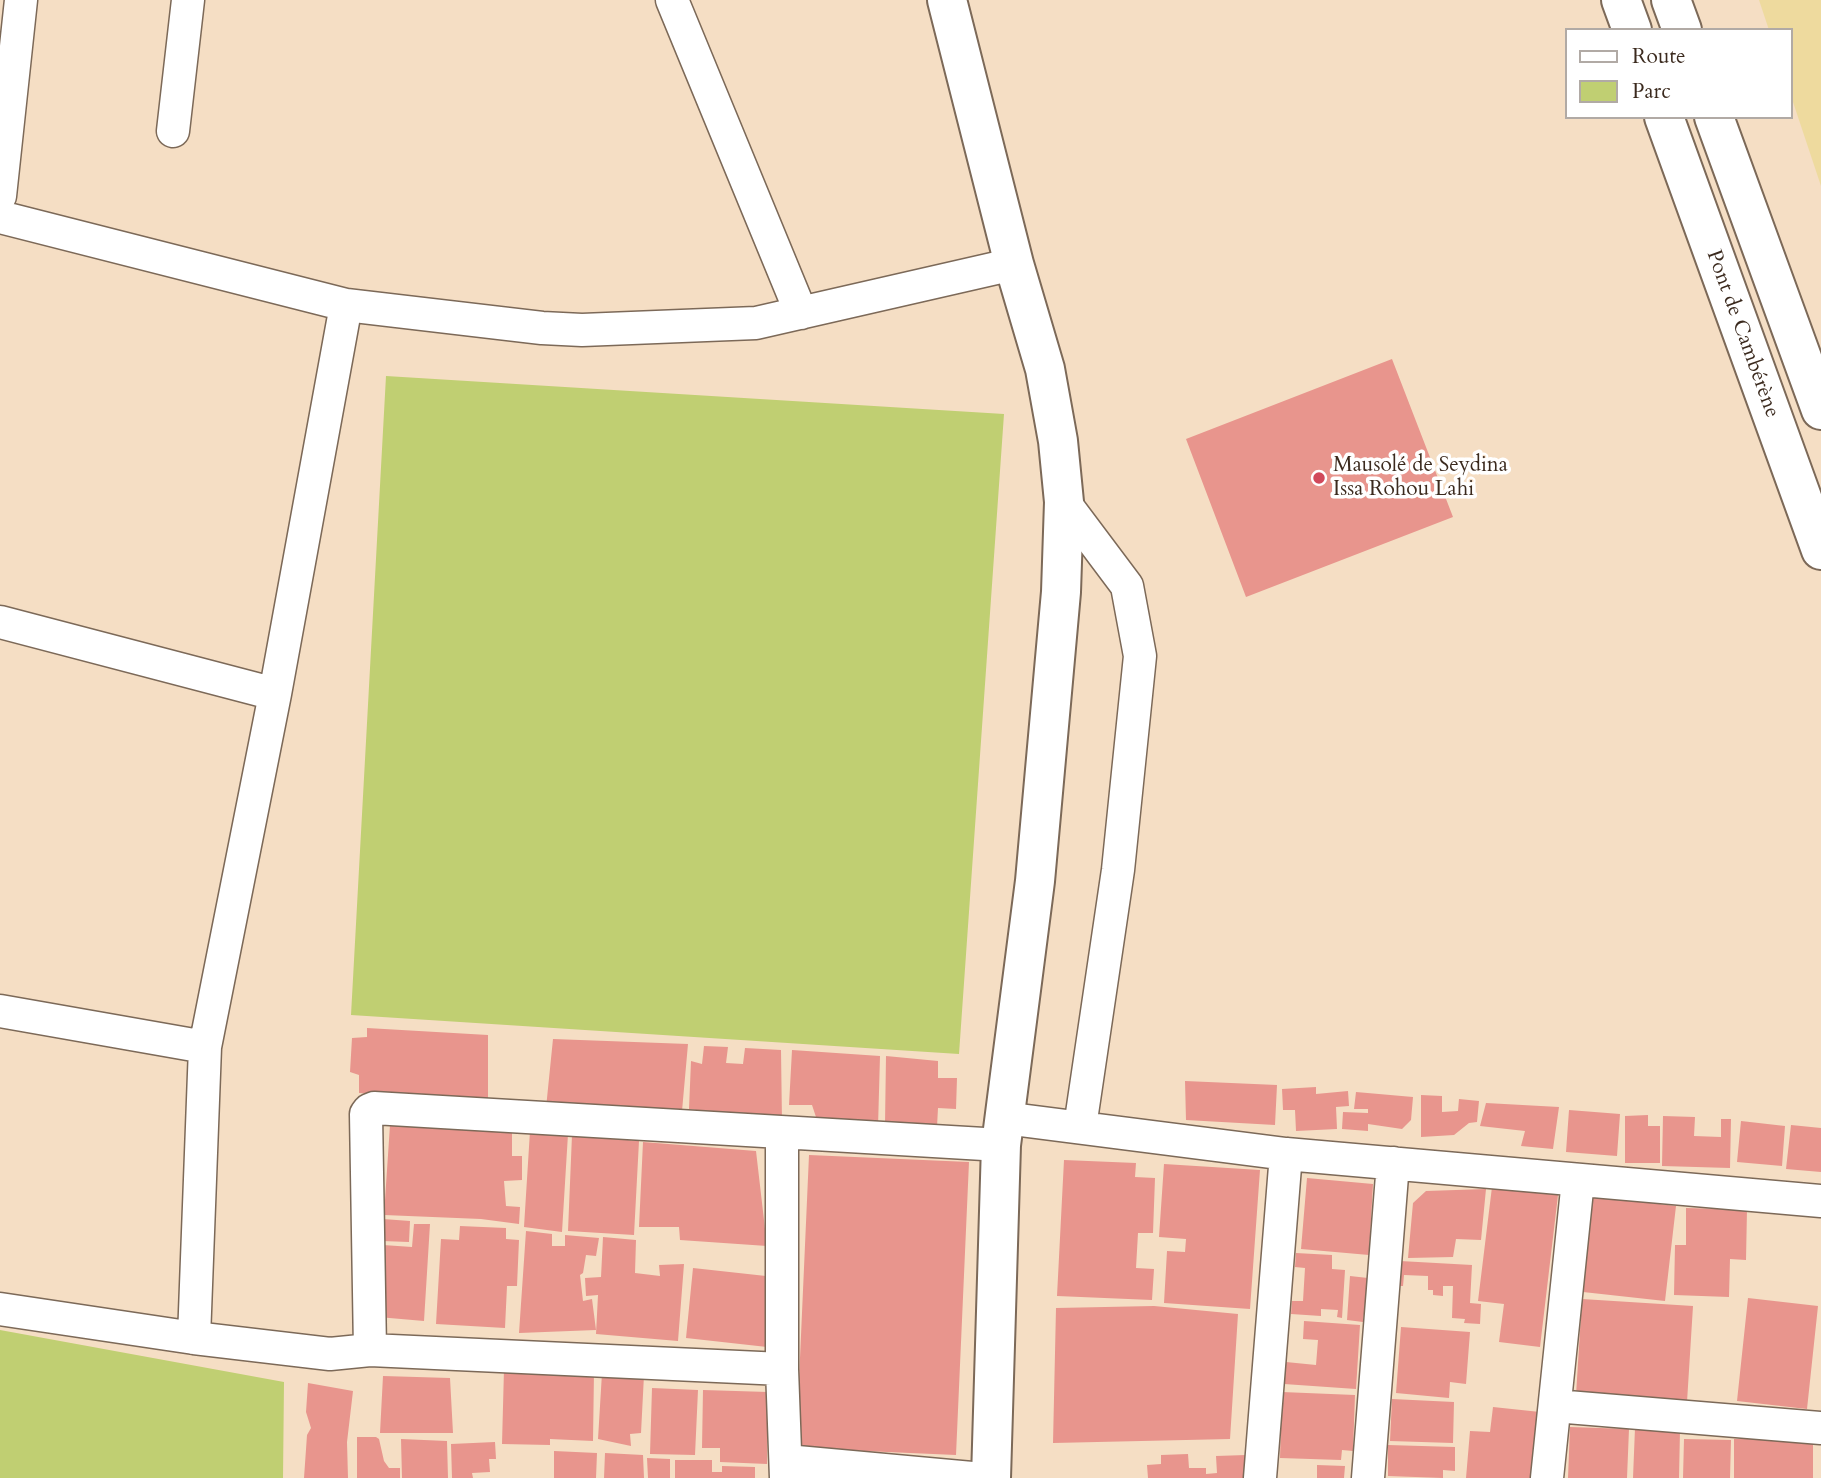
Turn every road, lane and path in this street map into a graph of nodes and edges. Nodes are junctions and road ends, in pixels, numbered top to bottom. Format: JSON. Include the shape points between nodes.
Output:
{"nodes":[{"id":1,"x":21,"y":0,"type":"edge"},
{"id":2,"x":188,"y":0,"type":"edge"},
{"id":3,"x":672,"y":0,"type":"edge"},
{"id":4,"x":947,"y":0,"type":"edge"},
{"id":5,"x":1621,"y":0,"type":"edge"},
{"id":6,"x":1671,"y":0,"type":"edge"},
{"id":7,"x":1631,"y":28,"type":"edge"},
{"id":8,"x":1681,"y":28,"type":"edge"},
{"id":9,"x":1665,"y":119,"type":"edge"},
{"id":10,"x":1715,"y":119,"type":"edge"},
{"id":11,"x":173,"y":131,"type":"dead end"},
{"id":12,"x":0,"y":196,"type":"edge"},
{"id":13,"x":0,"y":217,"type":"edge"},
{"id":14,"x":1014,"y":264,"type":"junction"},
{"id":15,"x":345,"y":305,"type":"junction"},
{"id":16,"x":802,"y":313,"type":"junction"},
{"id":17,"x":1821,"y":410,"type":"edge"},
{"id":18,"x":1064,"y":502,"type":"junction"},
{"id":19,"x":1821,"y":550,"type":"edge"},
{"id":20,"x":0,"y":622,"type":"edge"},
{"id":21,"x":275,"y":694,"type":"junction"},
{"id":22,"x":0,"y":1011,"type":"edge"},
{"id":23,"x":205,"y":1047,"type":"junction"},
{"id":24,"x":1080,"y":1127,"type":"junction"},
{"id":25,"x":1003,"y":1131,"type":"junction"},
{"id":26,"x":782,"y":1133,"type":"junction"},
{"id":27,"x":1286,"y":1154,"type":"junction"},
{"id":28,"x":1393,"y":1163,"type":"junction"},
{"id":29,"x":1578,"y":1180,"type":"junction"},
{"id":30,"x":1821,"y":1201,"type":"edge"},
{"id":31,"x":0,"y":1309,"type":"edge"},
{"id":32,"x":194,"y":1338,"type":"junction"},
{"id":33,"x":370,"y":1350,"type":"junction"},
{"id":34,"x":782,"y":1369,"type":"junction"},
{"id":35,"x":1555,"y":1406,"type":"junction"},
{"id":36,"x":1821,"y":1428,"type":"edge"},
{"id":37,"x":786,"y":1470,"type":"edge"},
{"id":38,"x":972,"y":1478,"type":"edge"},
{"id":39,"x":991,"y":1478,"type":"edge"},
{"id":40,"x":1260,"y":1478,"type":"edge"},
{"id":41,"x":1368,"y":1478,"type":"edge"},
{"id":42,"x":1547,"y":1478,"type":"edge"}],
"edges":[{"from":1,"to":12,"type":"street"},
{"from":2,"to":11,"type":"street"},
{"from":3,"to":16,"type":"street"},
{"from":4,"to":14,"type":"main road"},
{"from":5,"to":7,"type":"main road"},
{"from":6,"to":8,"type":"main road"},
{"from":9,"to":19,"type":"main road","name":"Pont de Cambérène"},
{"from":10,"to":17,"type":"main road"},
{"from":13,"to":15,"type":"street"},
{"from":14,"to":16,"type":"street"},
{"from":14,"to":18,"type":"main road","via":[[1045,369]]},
{"from":15,"to":16,"type":"street","via":[[582,330],[756,323]]},
{"from":15,"to":21,"type":"street"},
{"from":18,"to":24,"type":"street","via":[[1126,586],[1140,656],[1118,870]]},
{"from":18,"to":25,"type":"main road","via":[[1035,881]]},
{"from":20,"to":21,"type":"street"},
{"from":21,"to":23,"type":"street"},
{"from":22,"to":23,"type":"street"},
{"from":23,"to":32,"type":"street"},
{"from":24,"to":25,"type":"street"},
{"from":24,"to":27,"type":"street"},
{"from":25,"to":26,"type":"street"},
{"from":25,"to":39,"type":"main road"},
{"from":26,"to":33,"type":"street","via":[[369,1110]]},
{"from":26,"to":34,"type":"street"},
{"from":27,"to":28,"type":"street"},
{"from":27,"to":40,"type":"street"},
{"from":28,"to":29,"type":"street"},
{"from":28,"to":41,"type":"street"},
{"from":29,"to":30,"type":"street"},
{"from":29,"to":35,"type":"street"},
{"from":31,"to":32,"type":"street"},
{"from":32,"to":33,"type":"street","via":[[330,1354]]},
{"from":33,"to":34,"type":"street"},
{"from":34,"to":37,"type":"street"},
{"from":35,"to":36,"type":"street"},
{"from":35,"to":42,"type":"street"},
{"from":37,"to":38,"type":"street"}]}
